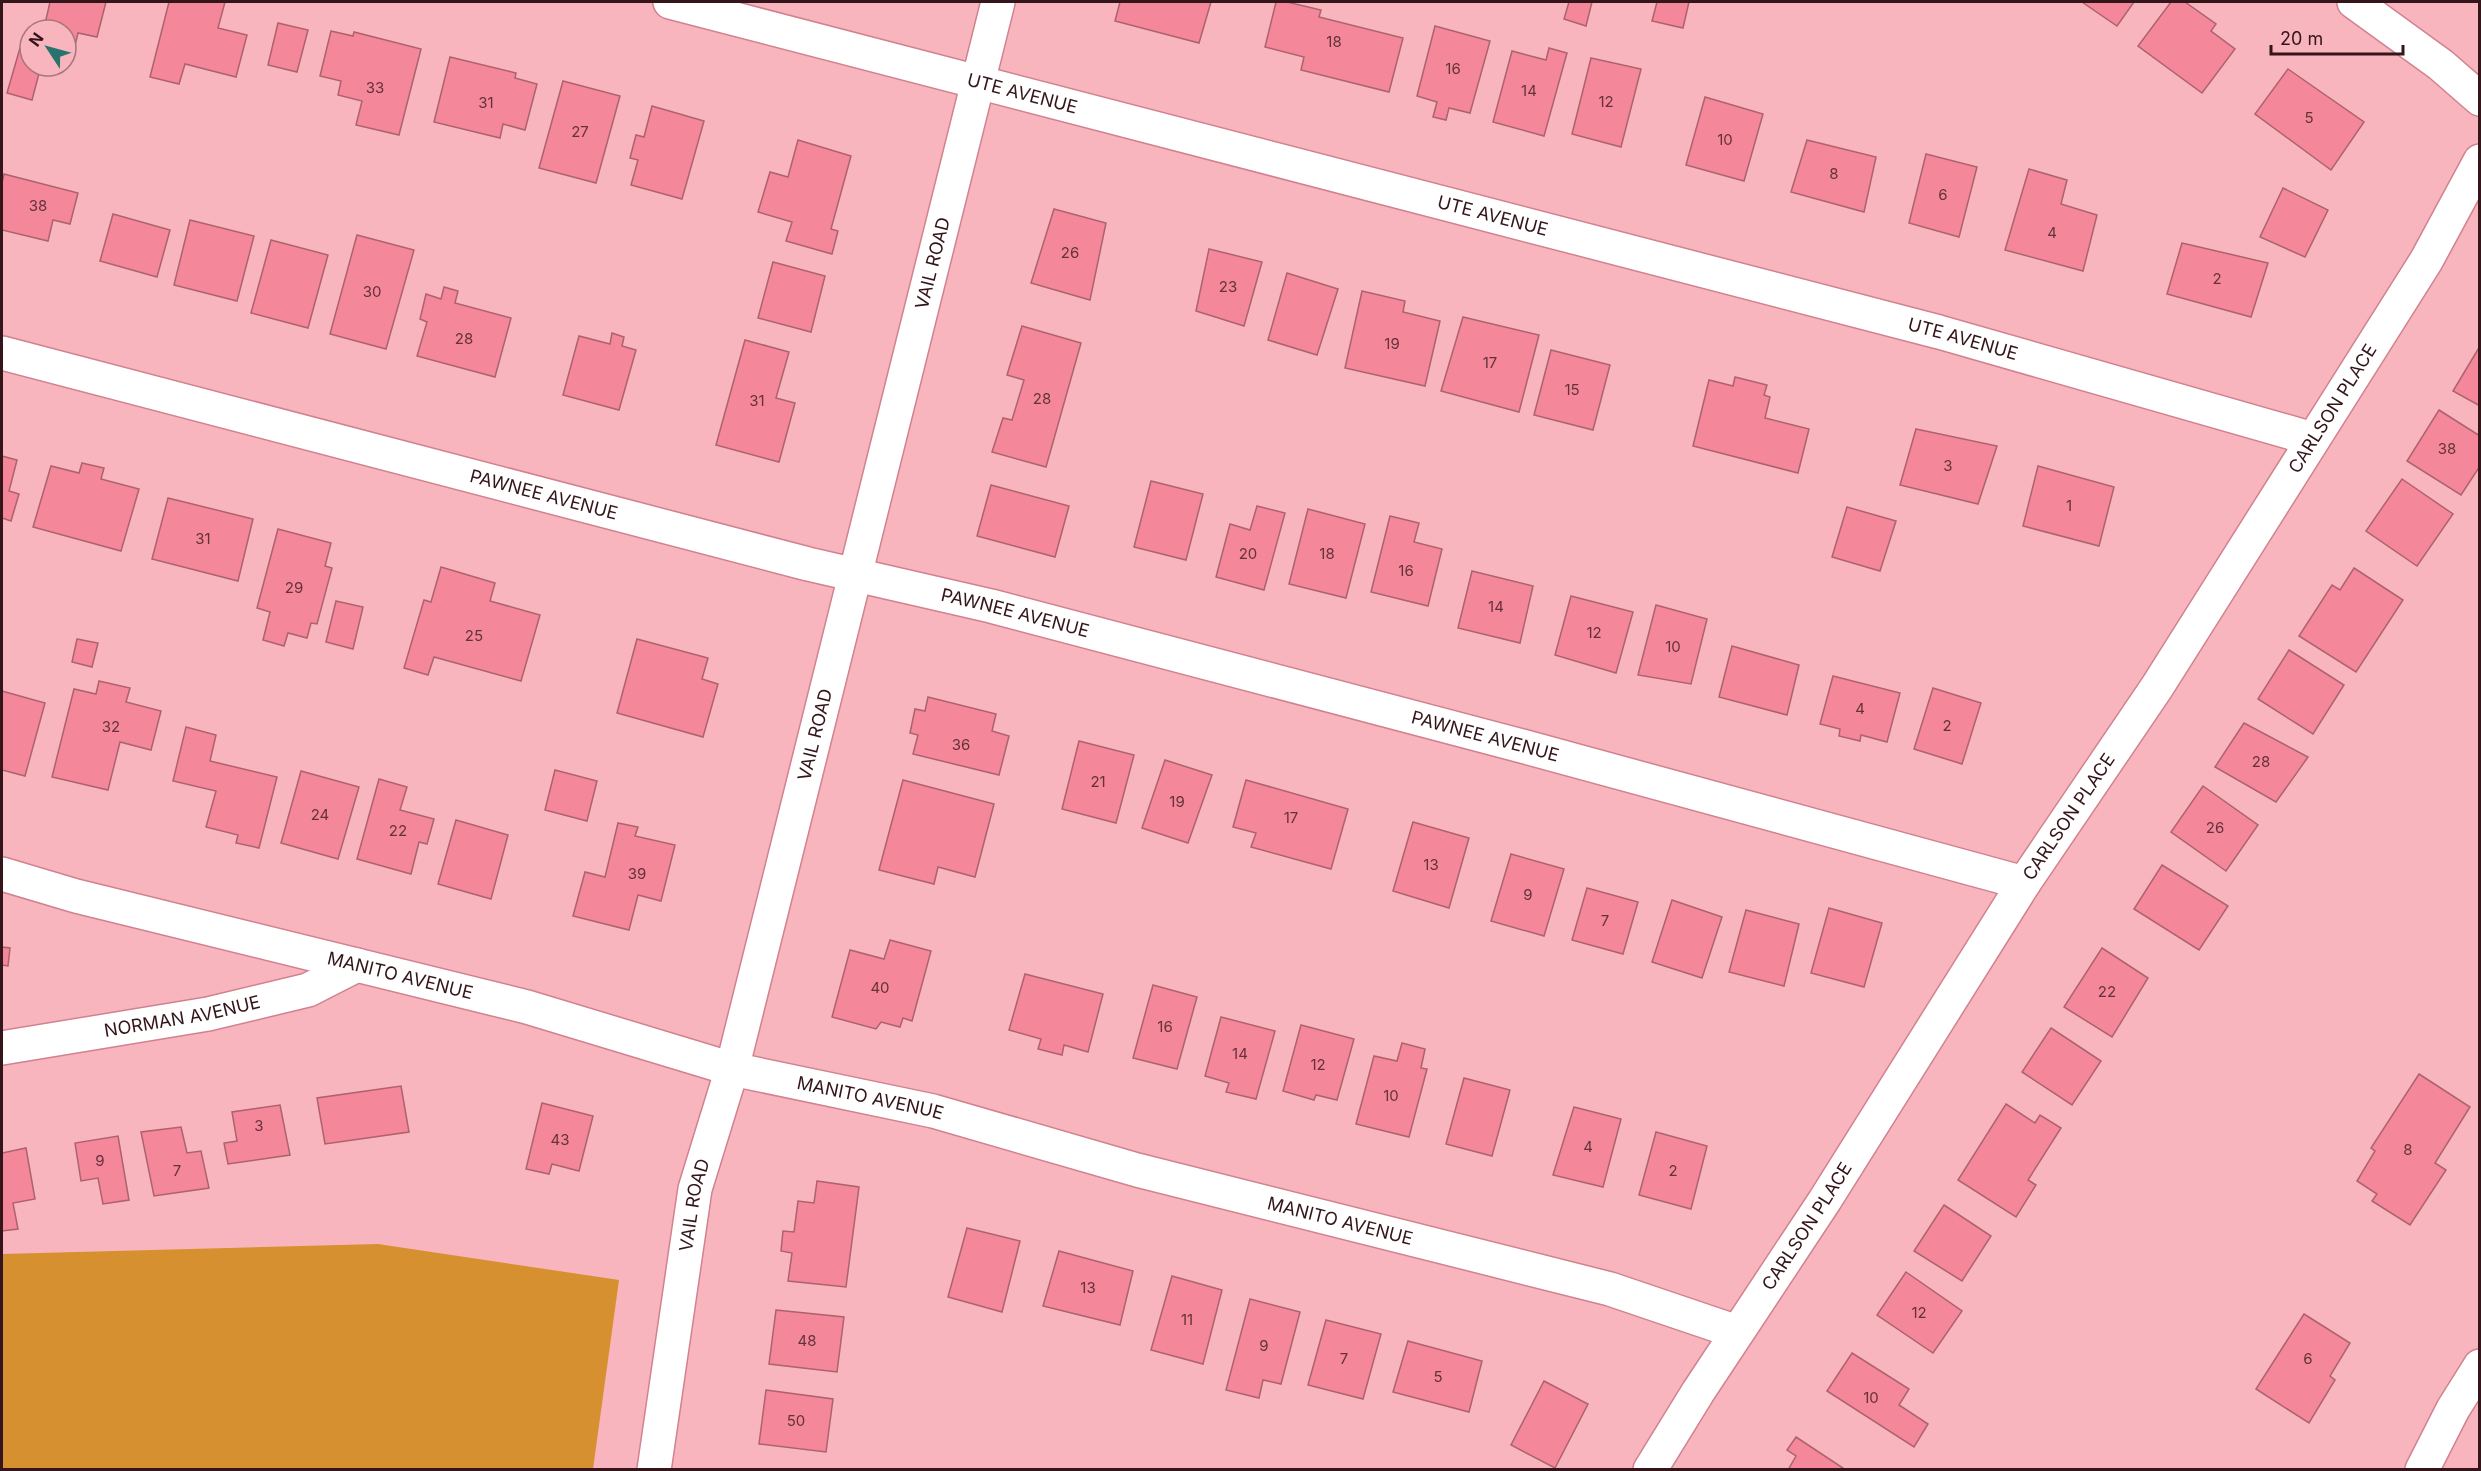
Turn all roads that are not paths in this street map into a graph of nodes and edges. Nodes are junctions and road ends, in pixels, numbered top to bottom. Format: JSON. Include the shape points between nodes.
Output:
{"nodes":[{"id":1,"x":670,"y":2,"type":"edge"},
{"id":2,"x":998,"y":2,"type":"edge"},
{"id":3,"x":2354,"y":2,"type":"edge"},
{"id":4,"x":977,"y":83,"type":"junction"},
{"id":5,"x":2480,"y":99,"type":"edge"},
{"id":6,"x":2480,"y":161,"type":"edge"},
{"id":7,"x":2,"y":353,"type":"edge"},
{"id":8,"x":2313,"y":439,"type":"junction"},
{"id":9,"x":856,"y":576,"type":"junction"},
{"id":10,"x":2,"y":874,"type":"edge"},
{"id":11,"x":2024,"y":883,"type":"junction"},
{"id":12,"x":357,"y":965,"type":"junction"},
{"id":13,"x":2,"y":1048,"type":"edge"},
{"id":14,"x":732,"y":1069,"type":"junction"},
{"id":15,"x":1737,"y":1332,"type":"junction"},
{"id":16,"x":2480,"y":1366,"type":"edge"},
{"id":17,"x":654,"y":1470,"type":"edge"},
{"id":18,"x":1650,"y":1470,"type":"edge"},
{"id":19,"x":2422,"y":1470,"type":"edge"}],
"edges":[{"from":1,"to":4,"type":"street","name":"UTE AVENUE"},
{"from":2,"to":4,"type":"street","name":"VAIL ROAD"},
{"from":3,"to":5,"type":"street","via":[[2441,65]]},
{"from":4,"to":8,"type":"street","name":"UTE AVENUE","via":[[1939,332]]},
{"from":4,"to":9,"type":"street","name":"VAIL ROAD"},
{"from":6,"to":8,"type":"street","name":"CARLSON PLACE","via":[[2426,261]]},
{"from":7,"to":9,"type":"street","name":"PAWNEE AVENUE"},
{"from":8,"to":11,"type":"street","name":"CARLSON PLACE","via":[[2157,687]]},
{"from":9,"to":11,"type":"street","name":"PAWNEE AVENUE","via":[[1026,615]]},
{"from":9,"to":14,"type":"street","name":"VAIL ROAD"},
{"from":10,"to":12,"type":"street","name":"MANITO AVENUE"},
{"from":11,"to":15,"type":"street","name":"CARLSON PLACE","via":[[1825,1200]]},
{"from":12,"to":13,"type":"street","name":"NORMAN AVENUE","via":[[308,990],[208,1014]]},
{"from":12,"to":14,"type":"street","name":"MANITO AVENUE","via":[[527,1007]]},
{"from":14,"to":15,"type":"street","name":"MANITO AVENUE","via":[[933,1111],[1137,1170],[1610,1289]]},
{"from":14,"to":17,"type":"street","name":"VAIL ROAD","via":[[695,1189]]},
{"from":15,"to":18,"type":"street","name":"CARLSON PLACE"},
{"from":16,"to":19,"type":"street"}]}
